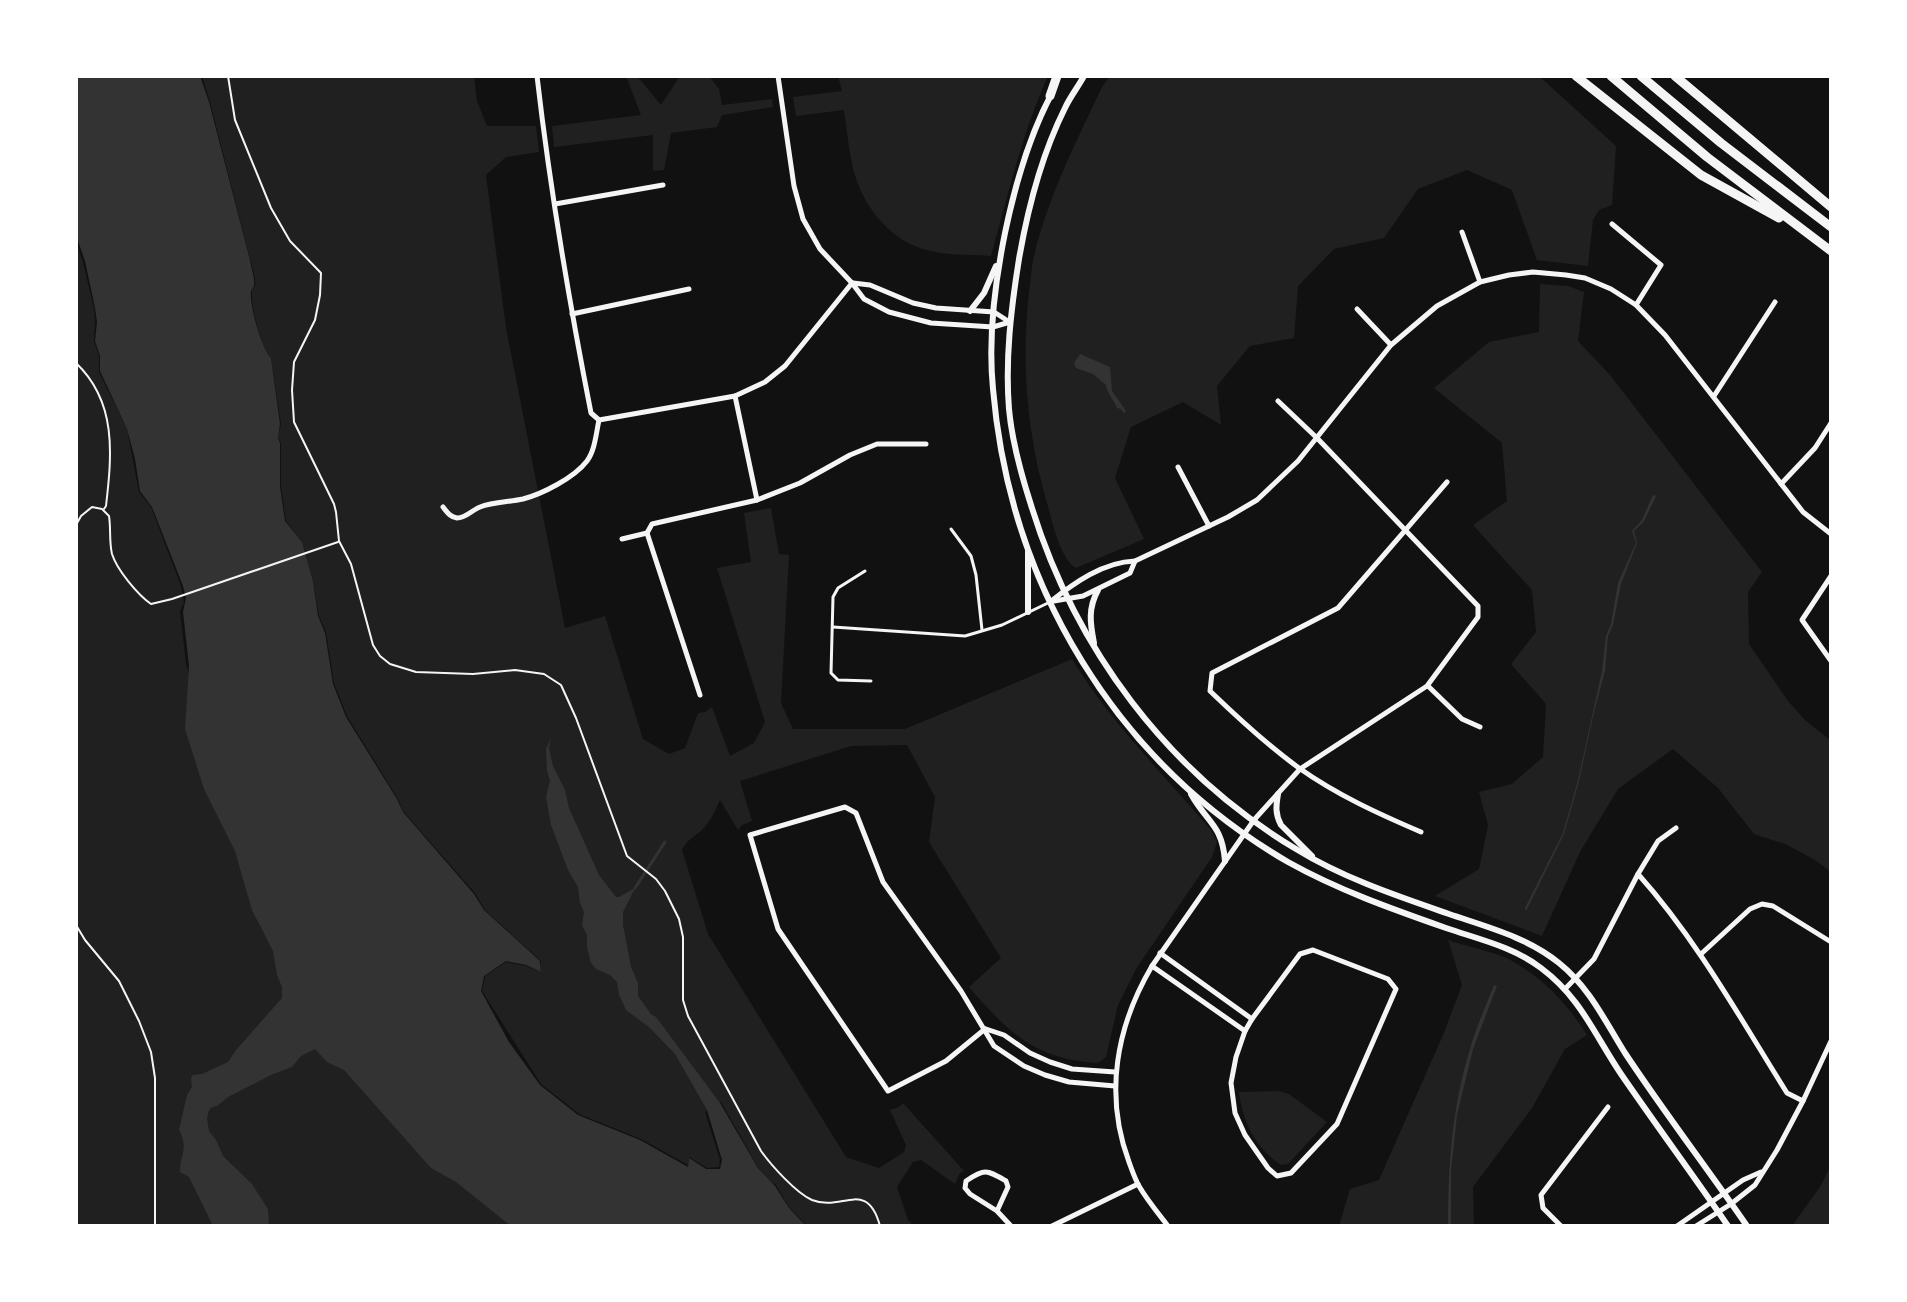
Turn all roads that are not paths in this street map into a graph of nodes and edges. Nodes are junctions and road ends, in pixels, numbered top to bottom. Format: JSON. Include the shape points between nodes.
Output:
{"nodes":[{"id":1,"x":537,"y":76,"type":"edge"},
{"id":2,"x":778,"y":76,"type":"edge"},
{"id":3,"x":1060,"y":76,"type":"edge"},
{"id":4,"x":1084,"y":76,"type":"edge"},
{"id":5,"x":1576,"y":76,"type":"edge"},
{"id":6,"x":1611,"y":76,"type":"edge"},
{"id":7,"x":1641,"y":76,"type":"edge"},
{"id":8,"x":1675,"y":76,"type":"edge"},
{"id":9,"x":1050,"y":96,"type":"joint"},
{"id":10,"x":663,"y":185,"type":"dead end"},
{"id":11,"x":555,"y":204,"type":"junction"},
{"id":12,"x":1831,"y":207,"type":"edge"},
{"id":13,"x":1612,"y":224,"type":"dead end"},
{"id":14,"x":1831,"y":227,"type":"edge"},
{"id":15,"x":1462,"y":232,"type":"dead end"},
{"id":16,"x":1805,"y":232,"type":"junction"},
{"id":17,"x":1831,"y":251,"type":"edge"},
{"id":18,"x":999,"y":259,"type":"junction"},
{"id":19,"x":1480,"y":282,"type":"junction"},
{"id":20,"x":852,"y":283,"type":"junction"},
{"id":21,"x":689,"y":289,"type":"dead end"},
{"id":22,"x":1775,"y":302,"type":"dead end"},
{"id":23,"x":1636,"y":305,"type":"junction"},
{"id":24,"x":1357,"y":309,"type":"dead end"},
{"id":25,"x":970,"y":311,"type":"junction"},
{"id":26,"x":994,"y":312,"type":"junction"},
{"id":27,"x":572,"y":314,"type":"junction"},
{"id":28,"x":1010,"y":322,"type":"junction"},
{"id":29,"x":993,"y":327,"type":"junction"},
{"id":30,"x":1391,"y":345,"type":"junction"},
{"id":31,"x":735,"y":396,"type":"junction"},
{"id":32,"x":1714,"y":396,"type":"junction"},
{"id":33,"x":1278,"y":401,"type":"dead end"},
{"id":34,"x":599,"y":420,"type":"junction"},
{"id":35,"x":1831,"y":423,"type":"edge"},
{"id":36,"x":1317,"y":438,"type":"junction"},
{"id":37,"x":926,"y":444,"type":"dead end"},
{"id":38,"x":1178,"y":467,"type":"dead end"},
{"id":39,"x":1447,"y":482,"type":"dead end"},
{"id":40,"x":1781,"y":484,"type":"junction"},
{"id":41,"x":757,"y":500,"type":"junction"},
{"id":42,"x":443,"y":507,"type":"dead end"},
{"id":43,"x":1209,"y":526,"type":"junction"},
{"id":44,"x":951,"y":529,"type":"dead end"},
{"id":45,"x":1406,"y":529,"type":"junction"},
{"id":46,"x":647,"y":533,"type":"junction"},
{"id":47,"x":1831,"y":534,"type":"edge"},
{"id":48,"x":622,"y":539,"type":"dead end"},
{"id":49,"x":1028,"y":549,"type":"junction"},
{"id":50,"x":1135,"y":561,"type":"junction"},
{"id":51,"x":865,"y":571,"type":"dead end"},
{"id":52,"x":1831,"y":576,"type":"edge"},
{"id":53,"x":1098,"y":590,"type":"junction"},
{"id":54,"x":1065,"y":595,"type":"junction"},
{"id":55,"x":1050,"y":602,"type":"junction"},
{"id":56,"x":1028,"y":612,"type":"junction"},
{"id":57,"x":833,"y":627,"type":"junction"},
{"id":58,"x":982,"y":631,"type":"junction"},
{"id":59,"x":1094,"y":646,"type":"junction"},
{"id":60,"x":1831,"y":661,"type":"edge"},
{"id":61,"x":871,"y":681,"type":"dead end"},
{"id":62,"x":1427,"y":686,"type":"junction"},
{"id":63,"x":700,"y":695,"type":"dead end"},
{"id":64,"x":1480,"y":727,"type":"dead end"},
{"id":65,"x":1300,"y":769,"type":"junction"},
{"id":66,"x":1190,"y":790,"type":"junction"},
{"id":67,"x":1278,"y":794,"type":"junction"},
{"id":68,"x":1254,"y":820,"type":"junction"},
{"id":69,"x":1676,"y":828,"type":"dead end"},
{"id":70,"x":1421,"y":832,"type":"dead end"},
{"id":71,"x":1244,"y":834,"type":"junction"},
{"id":72,"x":1314,"y":858,"type":"junction"},
{"id":73,"x":1225,"y":861,"type":"junction"},
{"id":74,"x":1638,"y":874,"type":"junction"},
{"id":75,"x":1831,"y":942,"type":"edge"},
{"id":76,"x":1160,"y":953,"type":"junction"},
{"id":77,"x":1701,"y":954,"type":"junction"},
{"id":78,"x":1152,"y":966,"type":"junction"},
{"id":79,"x":1576,"y":979,"type":"junction"},
{"id":80,"x":1565,"y":989,"type":"junction"},
{"id":81,"x":1252,"y":1019,"type":"junction"},
{"id":82,"x":985,"y":1029,"type":"junction"},
{"id":83,"x":1245,"y":1031,"type":"junction"},
{"id":84,"x":1831,"y":1041,"type":"edge"},
{"id":85,"x":1115,"y":1072,"type":"junction"},
{"id":86,"x":1115,"y":1086,"type":"junction"},
{"id":87,"x":1803,"y":1101,"type":"junction"},
{"id":88,"x":1608,"y":1107,"type":"dead end"},
{"id":89,"x":1762,"y":1172,"type":"junction"},
{"id":90,"x":1138,"y":1184,"type":"junction"},
{"id":91,"x":1724,"y":1194,"type":"junction"},
{"id":92,"x":1711,"y":1203,"type":"junction"},
{"id":93,"x":1731,"y":1204,"type":"junction"},
{"id":94,"x":997,"y":1211,"type":"junction"},
{"id":95,"x":1718,"y":1212,"type":"junction"},
{"id":96,"x":1011,"y":1226,"type":"edge"},
{"id":97,"x":1052,"y":1226,"type":"edge"},
{"id":98,"x":1168,"y":1226,"type":"edge"},
{"id":99,"x":1561,"y":1226,"type":"edge"},
{"id":100,"x":1677,"y":1226,"type":"edge"},
{"id":101,"x":1696,"y":1226,"type":"edge"},
{"id":102,"x":1728,"y":1226,"type":"edge"},
{"id":103,"x":1747,"y":1226,"type":"edge"}],
"edges":[{"from":1,"to":11,"type":"street"},
{"from":2,"to":20,"type":"street","via":[[803,219],[820,249]]},
{"from":3,"to":9,"type":"highway"},
{"from":4,"to":28,"type":"street","via":[[1041,165],[1027,214]]},
{"from":5,"to":16,"type":"highway","via":[[1701,175]]},
{"from":6,"to":16,"type":"highway"},
{"from":7,"to":14,"type":"highway"},
{"from":8,"to":12,"type":"highway"},
{"from":9,"to":18,"type":"street","via":[[1024,161]]},
{"from":10,"to":11,"type":"street"},
{"from":11,"to":27,"type":"street"},
{"from":13,"to":23,"type":"street","via":[[1661,265]]},
{"from":15,"to":19,"type":"street"},
{"from":16,"to":17,"type":"highway"},
{"from":18,"to":25,"type":"street"},
{"from":18,"to":26,"type":"street"},
{"from":19,"to":23,"type":"street","via":[[1533,272],[1566,275],[1611,289]]},
{"from":19,"to":30,"type":"street","via":[[1437,306]]},
{"from":20,"to":25,"type":"street","via":[[913,303]]},
{"from":20,"to":29,"type":"street","via":[[864,299],[911,319]]},
{"from":20,"to":31,"type":"street","via":[[785,366]]},
{"from":21,"to":27,"type":"street"},
{"from":22,"to":32,"type":"street"},
{"from":23,"to":32,"type":"street"},
{"from":24,"to":30,"type":"street"},
{"from":25,"to":26,"type":"street"},
{"from":26,"to":28,"type":"street"},
{"from":26,"to":29,"type":"street"},
{"from":27,"to":34,"type":"street","via":[[591,413]]},
{"from":28,"to":29,"type":"street"},
{"from":28,"to":54,"type":"street","via":[[1009,411],[1021,473]]},
{"from":29,"to":49,"type":"street","via":[[998,435]]},
{"from":30,"to":36,"type":"street"},
{"from":31,"to":34,"type":"street"},
{"from":31,"to":41,"type":"street"},
{"from":32,"to":40,"type":"street"},
{"from":33,"to":36,"type":"street"},
{"from":34,"to":42,"type":"street","via":[[587,461],[559,483],[463,517],[450,516]]},
{"from":35,"to":40,"type":"street"},
{"from":36,"to":43,"type":"street","via":[[1257,500]]},
{"from":36,"to":45,"type":"street"},
{"from":37,"to":41,"type":"street","via":[[877,444]]},
{"from":38,"to":43,"type":"street"},
{"from":39,"to":45,"type":"street"},
{"from":40,"to":47,"type":"street","via":[[1803,512]]},
{"from":41,"to":46,"type":"street","via":[[652,524]]},
{"from":43,"to":50,"type":"street"},
{"from":44,"to":58,"type":"lane","via":[[971,556]]},
{"from":45,"to":62,"type":"street","via":[[1478,606],[1478,617]]},
{"from":45,"to":65,"type":"street","via":[[1338,608],[1212,673],[1210,691]]},
{"from":46,"to":48,"type":"street"},
{"from":46,"to":63,"type":"street"},
{"from":49,"to":55,"type":"street"},
{"from":49,"to":56,"type":"street"},
{"from":50,"to":53,"type":"street","via":[[1130,573]]},
{"from":50,"to":54,"type":"street","via":[[1122,561],[1076,581]]},
{"from":51,"to":57,"type":"lane","via":[[838,588]]},
{"from":52,"to":60,"type":"street","via":[[1802,620]]},
{"from":53,"to":54,"type":"street"},
{"from":53,"to":59,"type":"street","via":[[1091,604]]},
{"from":54,"to":55,"type":"street"},
{"from":54,"to":59,"type":"street"},
{"from":55,"to":56,"type":"lane"},
{"from":55,"to":66,"type":"street","via":[[1107,701]]},
{"from":56,"to":58,"type":"lane"},
{"from":57,"to":58,"type":"lane","via":[[965,636]]},
{"from":57,"to":61,"type":"lane","via":[[831,673],[838,680]]},
{"from":59,"to":68,"type":"street","via":[[1171,750]]},
{"from":62,"to":64,"type":"street","via":[[1462,719]]},
{"from":62,"to":65,"type":"street"},
{"from":65,"to":67,"type":"street"},
{"from":65,"to":70,"type":"street"},
{"from":66,"to":71,"type":"street"},
{"from":66,"to":73,"type":"street","via":[[1221,835]]},
{"from":67,"to":68,"type":"street"},
{"from":67,"to":72,"type":"street","via":[[1275,807],[1281,825]]},
{"from":68,"to":71,"type":"street"},
{"from":68,"to":72,"type":"street"},
{"from":69,"to":74,"type":"street","via":[[1658,841]]},
{"from":71,"to":73,"type":"street"},
{"from":71,"to":80,"type":"street","via":[[1331,884],[1508,949]]},
{"from":72,"to":79,"type":"street","via":[[1384,891],[1534,946]]},
{"from":73,"to":76,"type":"street"},
{"from":74,"to":77,"type":"street"},
{"from":74,"to":79,"type":"street","via":[[1594,959]]},
{"from":75,"to":77,"type":"street","via":[[1762,904]]},
{"from":76,"to":78,"type":"street"},
{"from":76,"to":81,"type":"street"},
{"from":77,"to":87,"type":"street","via":[[1787,1093]]},
{"from":78,"to":83,"type":"street"},
{"from":78,"to":85,"type":"street","via":[[1128,1013]]},
{"from":79,"to":80,"type":"street"},
{"from":79,"to":91,"type":"street"},
{"from":80,"to":92,"type":"street"},
{"from":81,"to":83,"type":"street"},
{"from":81,"to":83,"type":"street","via":[[1300,954],[1313,950],[1388,979],[1396,989],[1337,1124],[1291,1173],[1277,1176],[1268,1168],[1235,1113],[1231,1083]]},
{"from":82,"to":82,"type":"street","via":[[883,882],[856,813],[845,807],[750,835],[778,929],[888,1091],[946,1061]]},
{"from":82,"to":85,"type":"street","via":[[1050,1062]]},
{"from":82,"to":86,"type":"street","via":[[994,1046],[1024,1066],[1069,1082]]},
{"from":84,"to":87,"type":"street"},
{"from":85,"to":86,"type":"street"},
{"from":86,"to":90,"type":"street","via":[[1124,1148]]},
{"from":87,"to":89,"type":"street"},
{"from":88,"to":99,"type":"street","via":[[1541,1195],[1543,1208]]},
{"from":89,"to":91,"type":"street"},
{"from":89,"to":93,"type":"street","via":[[1755,1185]]},
{"from":90,"to":97,"type":"street"},
{"from":90,"to":98,"type":"street"},
{"from":91,"to":92,"type":"street"},
{"from":91,"to":93,"type":"street"},
{"from":92,"to":95,"type":"street"},
{"from":92,"to":100,"type":"street"},
{"from":93,"to":95,"type":"street"},
{"from":93,"to":103,"type":"street"},
{"from":94,"to":94,"type":"street","via":[[1006,1181],[990,1171],[966,1181],[970,1194]]},
{"from":94,"to":96,"type":"street"},
{"from":95,"to":101,"type":"street"},
{"from":95,"to":102,"type":"street"}]}
